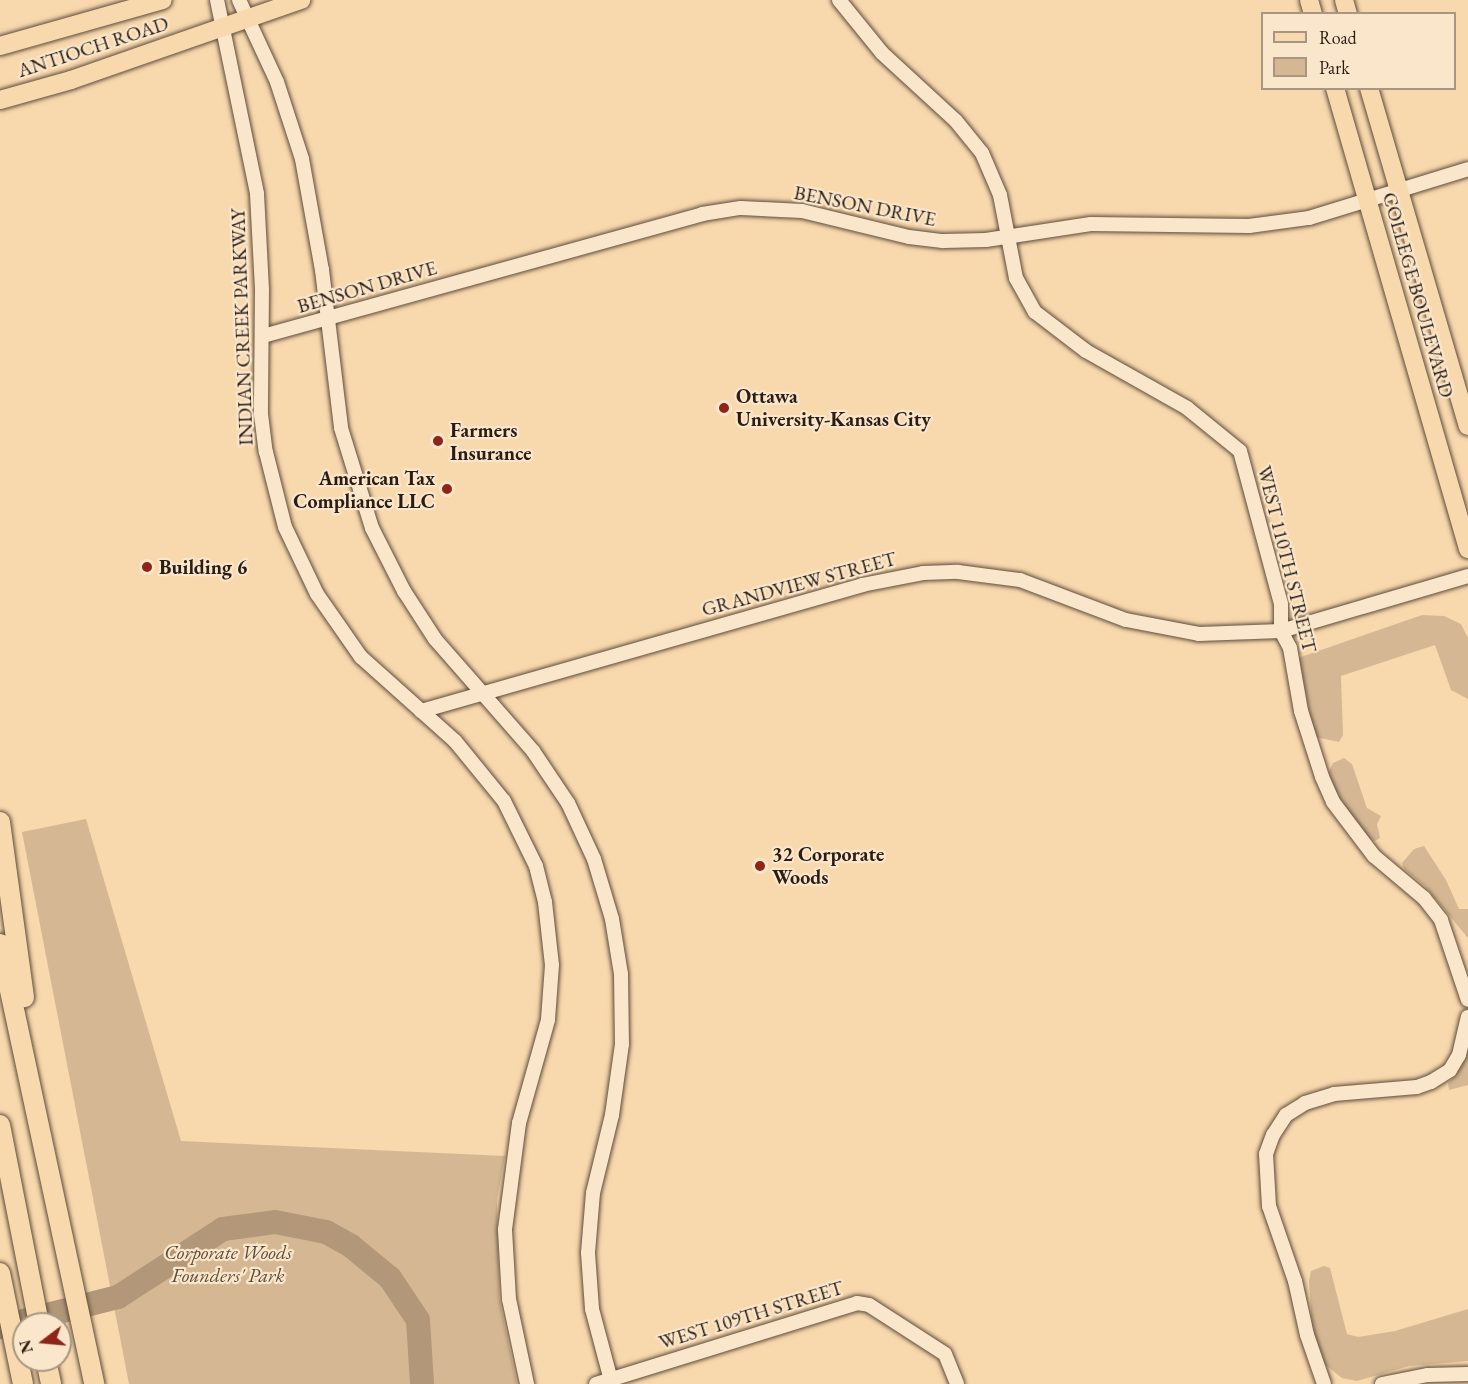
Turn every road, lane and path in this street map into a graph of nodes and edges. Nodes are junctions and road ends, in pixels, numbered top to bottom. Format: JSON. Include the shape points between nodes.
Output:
{"nodes":[{"id":1,"x":163,"y":0,"type":"edge"},
{"id":2,"x":217,"y":0,"type":"edge"},
{"id":3,"x":239,"y":0,"type":"edge"},
{"id":4,"x":302,"y":0,"type":"edge"},
{"id":5,"x":839,"y":0,"type":"edge"},
{"id":6,"x":248,"y":18,"type":"junction"},
{"id":7,"x":223,"y":28,"type":"junction"},
{"id":8,"x":0,"y":46,"type":"edge"},
{"id":9,"x":1336,"y":90,"type":"edge"},
{"id":10,"x":1371,"y":90,"type":"edge"},
{"id":11,"x":0,"y":100,"type":"edge"},
{"id":12,"x":1468,"y":169,"type":"edge"},
{"id":13,"x":1399,"y":192,"type":"junction"},
{"id":14,"x":1368,"y":201,"type":"junction"},
{"id":15,"x":1009,"y":236,"type":"junction"},
{"id":16,"x":327,"y":319,"type":"junction"},
{"id":17,"x":263,"y":336,"type":"junction"},
{"id":18,"x":1468,"y":426,"type":"edge"},
{"id":19,"x":1468,"y":549,"type":"edge"},
{"id":20,"x":1468,"y":576,"type":"edge"},
{"id":21,"x":1281,"y":631,"type":"junction"},
{"id":22,"x":481,"y":693,"type":"junction"},
{"id":23,"x":421,"y":711,"type":"junction"},
{"id":24,"x":0,"y":822,"type":"edge"},
{"id":25,"x":0,"y":944,"type":"edge"},
{"id":26,"x":1468,"y":1000,"type":"edge"},
{"id":27,"x":1468,"y":1017,"type":"edge"},
{"id":28,"x":0,"y":1125,"type":"edge"},
{"id":29,"x":44,"y":1143,"type":"junction"},
{"id":30,"x":0,"y":1273,"type":"edge"},
{"id":31,"x":37,"y":1312,"type":"edge"},
{"id":32,"x":1468,"y":1374,"type":"edge"},
{"id":33,"x":611,"y":1382,"type":"edge"},
{"id":34,"x":23,"y":1384,"type":"edge"},
{"id":35,"x":94,"y":1384,"type":"edge"},
{"id":36,"x":527,"y":1384,"type":"edge"},
{"id":37,"x":596,"y":1384,"type":"edge"},
{"id":38,"x":957,"y":1384,"type":"edge"},
{"id":39,"x":1324,"y":1384,"type":"edge"},
{"id":40,"x":1382,"y":1384,"type":"edge"}],
"edges":[{"from":1,"to":8,"type":"main road","name":"ANTIOCH ROAD"},
{"from":2,"to":7,"type":"street","name":"INDIAN CREEK PARKWAY"},
{"from":3,"to":6,"type":"street"},
{"from":4,"to":6,"type":"main road","name":"ANTIOCH ROAD"},
{"from":5,"to":15,"type":"street","name":"WEST 110TH STREET","via":[[882,53],[956,121],[982,153],[997,186]]},
{"from":6,"to":7,"type":"main road","name":"ANTIOCH ROAD"},
{"from":6,"to":16,"type":"street","via":[[277,82],[302,159],[315,220]]},
{"from":7,"to":11,"type":"main road","name":"ANTIOCH ROAD"},
{"from":7,"to":17,"type":"street","name":"INDIAN CREEK PARKWAY","via":[[257,194]]},
{"from":9,"to":14,"type":"main road","name":"COLLEGE BOULEVARD"},
{"from":10,"to":13,"type":"main road","name":"COLLEGE BOULEVARD"},
{"from":12,"to":13,"type":"street","name":"BENSON DRIVE"},
{"from":13,"to":14,"type":"street","name":"BENSON DRIVE"},
{"from":13,"to":18,"type":"main road","name":"COLLEGE BOULEVARD"},
{"from":14,"to":15,"type":"street","name":"BENSON DRIVE","via":[[1309,218],[1260,225],[1091,224]]},
{"from":14,"to":19,"type":"main road","name":"COLLEGE BOULEVARD"},
{"from":15,"to":16,"type":"street","name":"BENSON DRIVE","via":[[969,241],[920,239],[802,211],[741,208],[672,220]]},
{"from":15,"to":21,"type":"street","name":"WEST 110TH STREET","via":[[1016,278],[1035,312],[1086,351],[1187,408],[1240,451],[1281,604]]},
{"from":16,"to":17,"type":"street","name":"BENSON DRIVE"},
{"from":16,"to":22,"type":"street","via":[[341,428],[372,528],[421,618]]},
{"from":17,"to":23,"type":"street","name":"INDIAN CREEK PARKWAY","via":[[261,414],[266,452],[296,552],[317,594],[361,657]]},
{"from":20,"to":21,"type":"street","name":"GRANDVIEW STREET"},
{"from":21,"to":22,"type":"street","name":"GRANDVIEW STREET","via":[[1199,634],[1159,629],[1020,580],[958,572],[923,573],[862,585]]},
{"from":21,"to":26,"type":"street","name":"WEST 110TH STREET","via":[[1290,648],[1301,711],[1333,802],[1374,856],[1424,898],[1441,921]]},
{"from":22,"to":23,"type":"street","name":"GRANDVIEW STREET"},
{"from":22,"to":33,"type":"street","via":[[533,751],[568,803],[594,859],[612,919],[621,974],[622,1044],[612,1115],[593,1193],[588,1253],[592,1309]]},
{"from":23,"to":36,"type":"street","name":"INDIAN CREEK PARKWAY","via":[[473,761],[504,801],[536,866],[551,935],[548,1020],[519,1123],[506,1218],[509,1299]]},
{"from":24,"to":29,"type":"highway"},
{"from":25,"to":29,"type":"highway"},
{"from":27,"to":39,"type":"street","via":[[1459,1055],[1450,1070],[1431,1082],[1417,1087],[1334,1094],[1305,1103],[1286,1115],[1273,1135],[1266,1154],[1269,1206],[1296,1281],[1306,1335]]},
{"from":28,"to":31,"type":"highway"},
{"from":29,"to":35,"type":"highway"},
{"from":30,"to":34,"type":"highway"},
{"from":32,"to":40,"type":"street","via":[[1428,1375]]},
{"from":33,"to":37,"type":"street","name":"WEST 109TH STREET"},
{"from":33,"to":38,"type":"street","name":"WEST 109TH STREET","via":[[857,1303],[869,1305],[945,1354]]}]}
